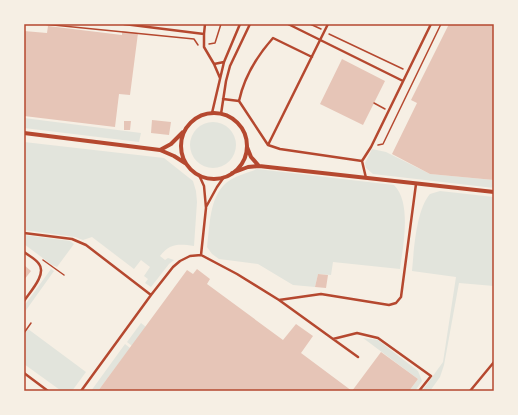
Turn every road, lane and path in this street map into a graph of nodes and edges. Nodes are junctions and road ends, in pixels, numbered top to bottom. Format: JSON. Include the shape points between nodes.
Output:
{"nodes":[{"id":1,"x":44,"y":24,"type":"edge"},
{"id":2,"x":124,"y":24,"type":"edge"},
{"id":3,"x":205,"y":24,"type":"edge"},
{"id":4,"x":221,"y":24,"type":"edge"},
{"id":5,"x":240,"y":24,"type":"edge"},
{"id":6,"x":250,"y":24,"type":"edge"},
{"id":7,"x":288,"y":24,"type":"edge"},
{"id":8,"x":310,"y":24,"type":"edge"},
{"id":9,"x":328,"y":24,"type":"edge"},
{"id":10,"x":431,"y":24,"type":"edge"},
{"id":11,"x":441,"y":24,"type":"edge"},
{"id":12,"x":325,"y":31,"type":"junction"},
{"id":13,"x":204,"y":34,"type":"junction"},
{"id":14,"x":320,"y":40,"type":"junction"},
{"id":15,"x":204,"y":47,"type":"junction"},
{"id":16,"x":312,"y":57,"type":"junction"},
{"id":17,"x":224,"y":62,"type":"junction"},
{"id":18,"x":214,"y":64,"type":"junction"},
{"id":19,"x":408,"y":71,"type":"junction"},
{"id":20,"x":416,"y":75,"type":"junction"},
{"id":21,"x":220,"y":78,"type":"junction"},
{"id":22,"x":403,"y":81,"type":"junction"},
{"id":23,"x":224,"y":99,"type":"junction"},
{"id":24,"x":239,"y":101,"type":"junction"},
{"id":25,"x":374,"y":103,"type":"dead end"},
{"id":26,"x":389,"y":111,"type":"junction"},
{"id":27,"x":212,"y":113,"type":"junction"},
{"id":28,"x":221,"y":114,"type":"junction"},
{"id":29,"x":184,"y":131,"type":"junction"},
{"id":30,"x":24,"y":133,"type":"edge"},
{"id":31,"x":246,"y":145,"type":"junction"},
{"id":32,"x":268,"y":145,"type":"junction"},
{"id":33,"x":371,"y":147,"type":"junction"},
{"id":34,"x":160,"y":150,"type":"junction"},
{"id":35,"x":362,"y":161,"type":"junction"},
{"id":36,"x":186,"y":164,"type":"junction"},
{"id":37,"x":260,"y":166,"type":"junction"},
{"id":38,"x":232,"y":173,"type":"junction"},
{"id":39,"x":199,"y":175,"type":"junction"},
{"id":40,"x":224,"y":177,"type":"junction"},
{"id":41,"x":366,"y":178,"type":"junction"},
{"id":42,"x":416,"y":184,"type":"junction"},
{"id":43,"x":494,"y":192,"type":"edge"},
{"id":44,"x":206,"y":208,"type":"junction"},
{"id":45,"x":24,"y":233,"type":"edge"},
{"id":46,"x":24,"y":252,"type":"edge"},
{"id":47,"x":201,"y":255,"type":"junction"},
{"id":48,"x":36,"y":261,"type":"junction"},
{"id":49,"x":64,"y":275,"type":"dead end"},
{"id":50,"x":151,"y":295,"type":"junction"},
{"id":51,"x":279,"y":300,"type":"junction"},
{"id":52,"x":24,"y":301,"type":"edge"},
{"id":53,"x":31,"y":324,"type":"dead end"},
{"id":54,"x":24,"y":333,"type":"edge"},
{"id":55,"x":333,"y":339,"type":"junction"},
{"id":56,"x":358,"y":357,"type":"dead end"},
{"id":57,"x":494,"y":362,"type":"edge"},
{"id":58,"x":24,"y":373,"type":"edge"},
{"id":59,"x":48,"y":391,"type":"edge"},
{"id":60,"x":81,"y":391,"type":"edge"},
{"id":61,"x":419,"y":391,"type":"edge"},
{"id":62,"x":470,"y":391,"type":"edge"}],
"edges":[{"from":1,"to":15,"type":"path","via":[[194,39],[200,47]]},
{"from":2,"to":13,"type":"lane"},
{"from":3,"to":13,"type":"lane"},
{"from":4,"to":15,"type":"path","via":[[215,43]]},
{"from":5,"to":17,"type":"lane"},
{"from":6,"to":23,"type":"lane","via":[[230,66]]},
{"from":7,"to":14,"type":"lane"},
{"from":8,"to":12,"type":"path"},
{"from":9,"to":12,"type":"lane"},
{"from":10,"to":19,"type":"lane"},
{"from":11,"to":20,"type":"path"},
{"from":12,"to":14,"type":"lane"},
{"from":12,"to":19,"type":"path"},
{"from":13,"to":15,"type":"lane"},
{"from":14,"to":16,"type":"lane"},
{"from":14,"to":22,"type":"lane"},
{"from":15,"to":18,"type":"lane"},
{"from":16,"to":24,"type":"lane","via":[[273,38],[260,53],[242,89]]},
{"from":16,"to":32,"type":"lane"},
{"from":17,"to":18,"type":"lane"},
{"from":17,"to":21,"type":"lane"},
{"from":18,"to":21,"type":"lane"},
{"from":19,"to":20,"type":"path"},
{"from":19,"to":22,"type":"lane"},
{"from":20,"to":33,"type":"path","via":[[383,144]]},
{"from":21,"to":27,"type":"lane"},
{"from":22,"to":26,"type":"lane"},
{"from":23,"to":24,"type":"lane"},
{"from":23,"to":28,"type":"lane"},
{"from":24,"to":32,"type":"lane"},
{"from":25,"to":26,"type":"path"},
{"from":26,"to":33,"type":"lane"},
{"from":27,"to":28,"type":"street"},
{"from":27,"to":29,"type":"street","via":[[196,118]]},
{"from":28,"to":31,"type":"street","via":[[236,122],[243,132]]},
{"from":29,"to":34,"type":"street","via":[[171,144]]},
{"from":29,"to":36,"type":"street","via":[[181,148]]},
{"from":30,"to":34,"type":"street"},
{"from":31,"to":37,"type":"street","via":[[251,157]]},
{"from":31,"to":38,"type":"street","via":[[243,161]]},
{"from":32,"to":35,"type":"lane"},
{"from":33,"to":35,"type":"lane"},
{"from":34,"to":36,"type":"street"},
{"from":35,"to":41,"type":"lane"},
{"from":36,"to":39,"type":"street"},
{"from":37,"to":38,"type":"street"},
{"from":37,"to":41,"type":"street"},
{"from":38,"to":40,"type":"street"},
{"from":39,"to":40,"type":"street","via":[[207,178]]},
{"from":39,"to":44,"type":"lane","via":[[204,186]]},
{"from":40,"to":44,"type":"lane"},
{"from":41,"to":42,"type":"street"},
{"from":42,"to":43,"type":"street"},
{"from":42,"to":51,"type":"lane","via":[[401,297],[396,303],[389,305],[321,294]]},
{"from":44,"to":47,"type":"lane"},
{"from":45,"to":50,"type":"lane","via":[[79,241]]},
{"from":46,"to":48,"type":"lane"},
{"from":47,"to":50,"type":"lane","via":[[190,256],[180,261]]},
{"from":47,"to":51,"type":"lane"},
{"from":48,"to":49,"type":"path","via":[[38,257]]},
{"from":48,"to":52,"type":"lane","via":[[40,264],[41,274]]},
{"from":50,"to":60,"type":"lane"},
{"from":51,"to":55,"type":"lane"},
{"from":53,"to":54,"type":"path"},
{"from":55,"to":56,"type":"lane"},
{"from":55,"to":61,"type":"lane","via":[[357,333],[378,338],[430,376]]},
{"from":57,"to":62,"type":"lane"},
{"from":58,"to":59,"type":"lane"}]}
